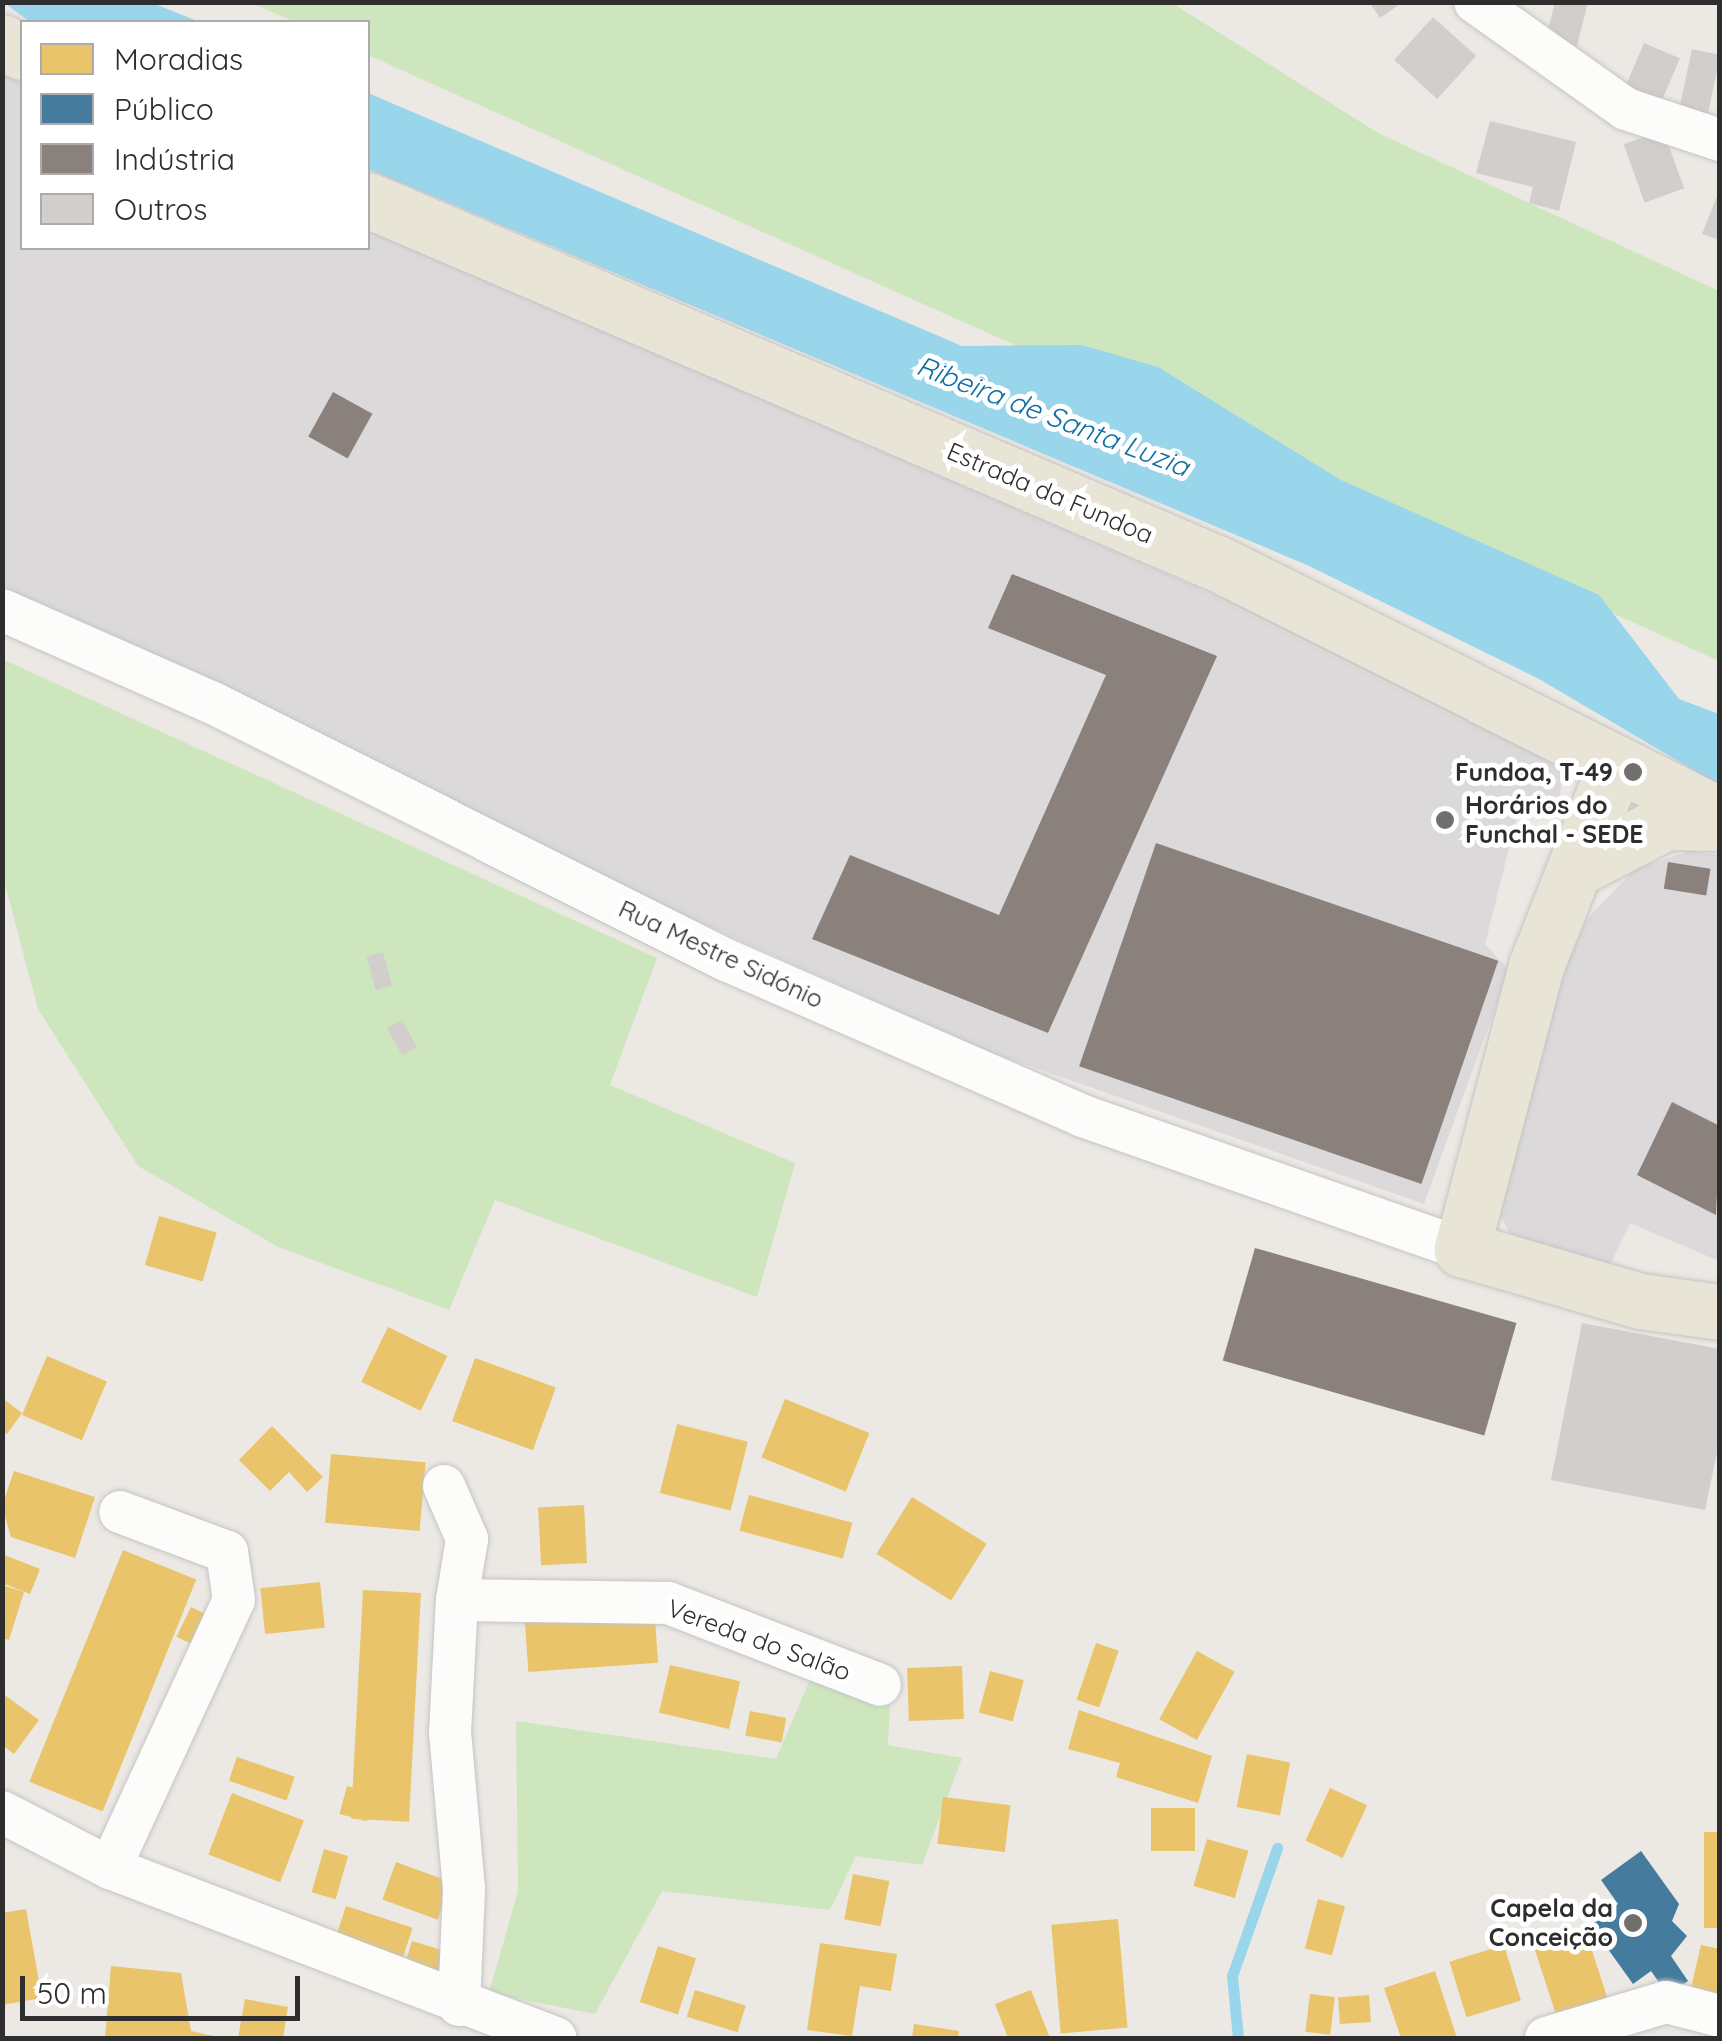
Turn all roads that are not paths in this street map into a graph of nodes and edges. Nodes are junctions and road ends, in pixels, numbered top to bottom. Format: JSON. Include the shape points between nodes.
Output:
{"nodes":[{"id":1,"x":1475,"y":2,"type":"edge"},
{"id":2,"x":1720,"y":140,"type":"edge"},
{"id":3,"x":370,"y":201,"type":"edge"},
{"id":4,"x":2,"y":610,"type":"edge"},
{"id":5,"x":1616,"y":764,"type":"junction"},
{"id":6,"x":1720,"y":814,"type":"edge"},
{"id":7,"x":1720,"y":824,"type":"edge"},
{"id":8,"x":1575,"y":869,"type":"junction"},
{"id":9,"x":1462,"y":1249,"type":"junction"},
{"id":10,"x":1720,"y":1312,"type":"edge"},
{"id":11,"x":444,"y":1486,"type":"dead end"},
{"id":12,"x":120,"y":1512,"type":"dead end"},
{"id":13,"x":457,"y":1600,"type":"junction"},
{"id":14,"x":880,"y":1685,"type":"dead end"},
{"id":15,"x":2,"y":1812,"type":"edge"},
{"id":16,"x":110,"y":1868,"type":"junction"},
{"id":17,"x":459,"y":2004,"type":"junction"},
{"id":18,"x":1720,"y":2016,"type":"edge"},
{"id":19,"x":551,"y":2038,"type":"edge"},
{"id":20,"x":1546,"y":2038,"type":"edge"}],
"edges":[{"from":1,"to":2,"type":"street","via":[[1626,110]]},
{"from":3,"to":5,"type":"main road","name":"Estrada da Fundoa","via":[[1223,566]]},
{"from":4,"to":9,"type":"street","name":"Rua Mestre Sidónio","via":[[886,1030],[1082,1116]]},
{"from":5,"to":6,"type":"main road","name":"Estrada da Fundoa"},
{"from":5,"to":8,"type":"main road"},
{"from":7,"to":8,"type":"main road","via":[[1666,822]]},
{"from":8,"to":9,"type":"main road","via":[[1536,966]]},
{"from":9,"to":10,"type":"main road","via":[[1640,1300]]},
{"from":11,"to":13,"type":"street","via":[[467,1539]]},
{"from":12,"to":16,"type":"street","via":[[227,1552],[234,1600]]},
{"from":13,"to":14,"type":"street","name":"Vereda do Salão","via":[[668,1603]]},
{"from":13,"to":17,"type":"street","via":[[450,1733],[464,1890]]},
{"from":15,"to":16,"type":"street"},
{"from":16,"to":17,"type":"street"},
{"from":17,"to":19,"type":"street"},
{"from":18,"to":20,"type":"street","via":[[1666,2002]]}]}
